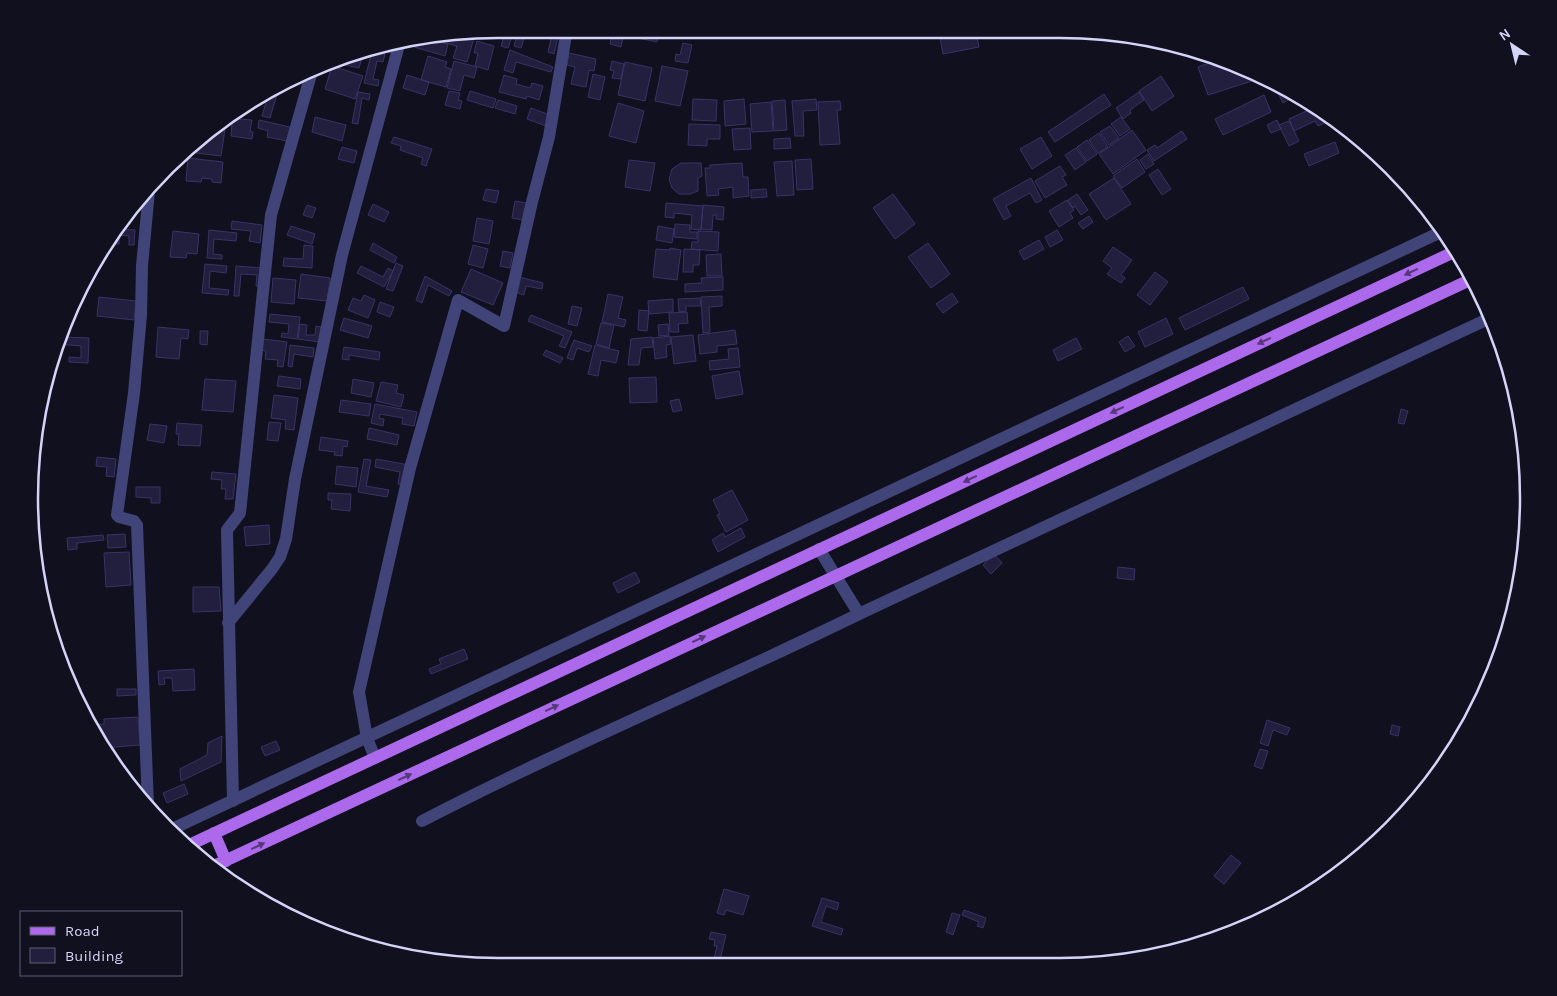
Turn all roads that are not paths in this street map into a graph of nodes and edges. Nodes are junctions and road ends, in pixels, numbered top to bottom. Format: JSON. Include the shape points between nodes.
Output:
{"nodes":[{"id":1,"x":566,"y":38,"type":"edge"},
{"id":2,"x":398,"y":48,"type":"edge"},
{"id":3,"x":310,"y":78,"type":"edge"},
{"id":4,"x":148,"y":199,"type":"edge"},
{"id":5,"x":1436,"y":234,"type":"edge"},
{"id":6,"x":1449,"y":254,"type":"edge"},
{"id":7,"x":1466,"y":282,"type":"edge"},
{"id":8,"x":1484,"y":321,"type":"edge"},
{"id":9,"x":819,"y":549,"type":"junction"},
{"id":10,"x":836,"y":575,"type":"junction"},
{"id":11,"x":859,"y":614,"type":"junction"},
{"id":12,"x":228,"y":623,"type":"junction"},
{"id":13,"x":367,"y":738,"type":"junction"},
{"id":14,"x":375,"y":758,"type":"junction"},
{"id":15,"x":148,"y":797,"type":"edge"},
{"id":16,"x":233,"y":801,"type":"junction"},
{"id":17,"x":422,"y":821,"type":"dead end"},
{"id":18,"x":176,"y":827,"type":"edge"},
{"id":19,"x":214,"y":833,"type":"junction"},
{"id":20,"x":193,"y":843,"type":"edge"},
{"id":21,"x":226,"y":861,"type":"junction"},
{"id":22,"x":219,"y":864,"type":"edge"}],
"edges":[{"from":1,"to":13,"type":"street","via":[[549,137],[504,326],[458,300],[410,468],[359,692]]},
{"from":2,"to":12,"type":"street","via":[[342,255],[295,479],[286,538],[272,569]]},
{"from":3,"to":12,"type":"street","via":[[271,215],[240,513],[227,530]]},
{"from":4,"to":15,"type":"street","via":[[141,315],[117,515],[137,525]]},
{"from":5,"to":13,"type":"street"},
{"from":6,"to":9,"type":"main road","one_way":true},
{"from":7,"to":10,"type":"main road"},
{"from":8,"to":11,"type":"street"},
{"from":9,"to":10,"type":"street"},
{"from":9,"to":14,"type":"main road"},
{"from":10,"to":11,"type":"street"},
{"from":21,"to":10,"type":"main road","one_way":true},
{"from":11,"to":17,"type":"street"},
{"from":12,"to":16,"type":"street"},
{"from":13,"to":14,"type":"street"},
{"from":13,"to":16,"type":"street"},
{"from":14,"to":19,"type":"main road"},
{"from":16,"to":18,"type":"street"},
{"from":19,"to":20,"type":"main road"},
{"from":19,"to":21,"type":"main road"},
{"from":21,"to":22,"type":"main road"}]}
